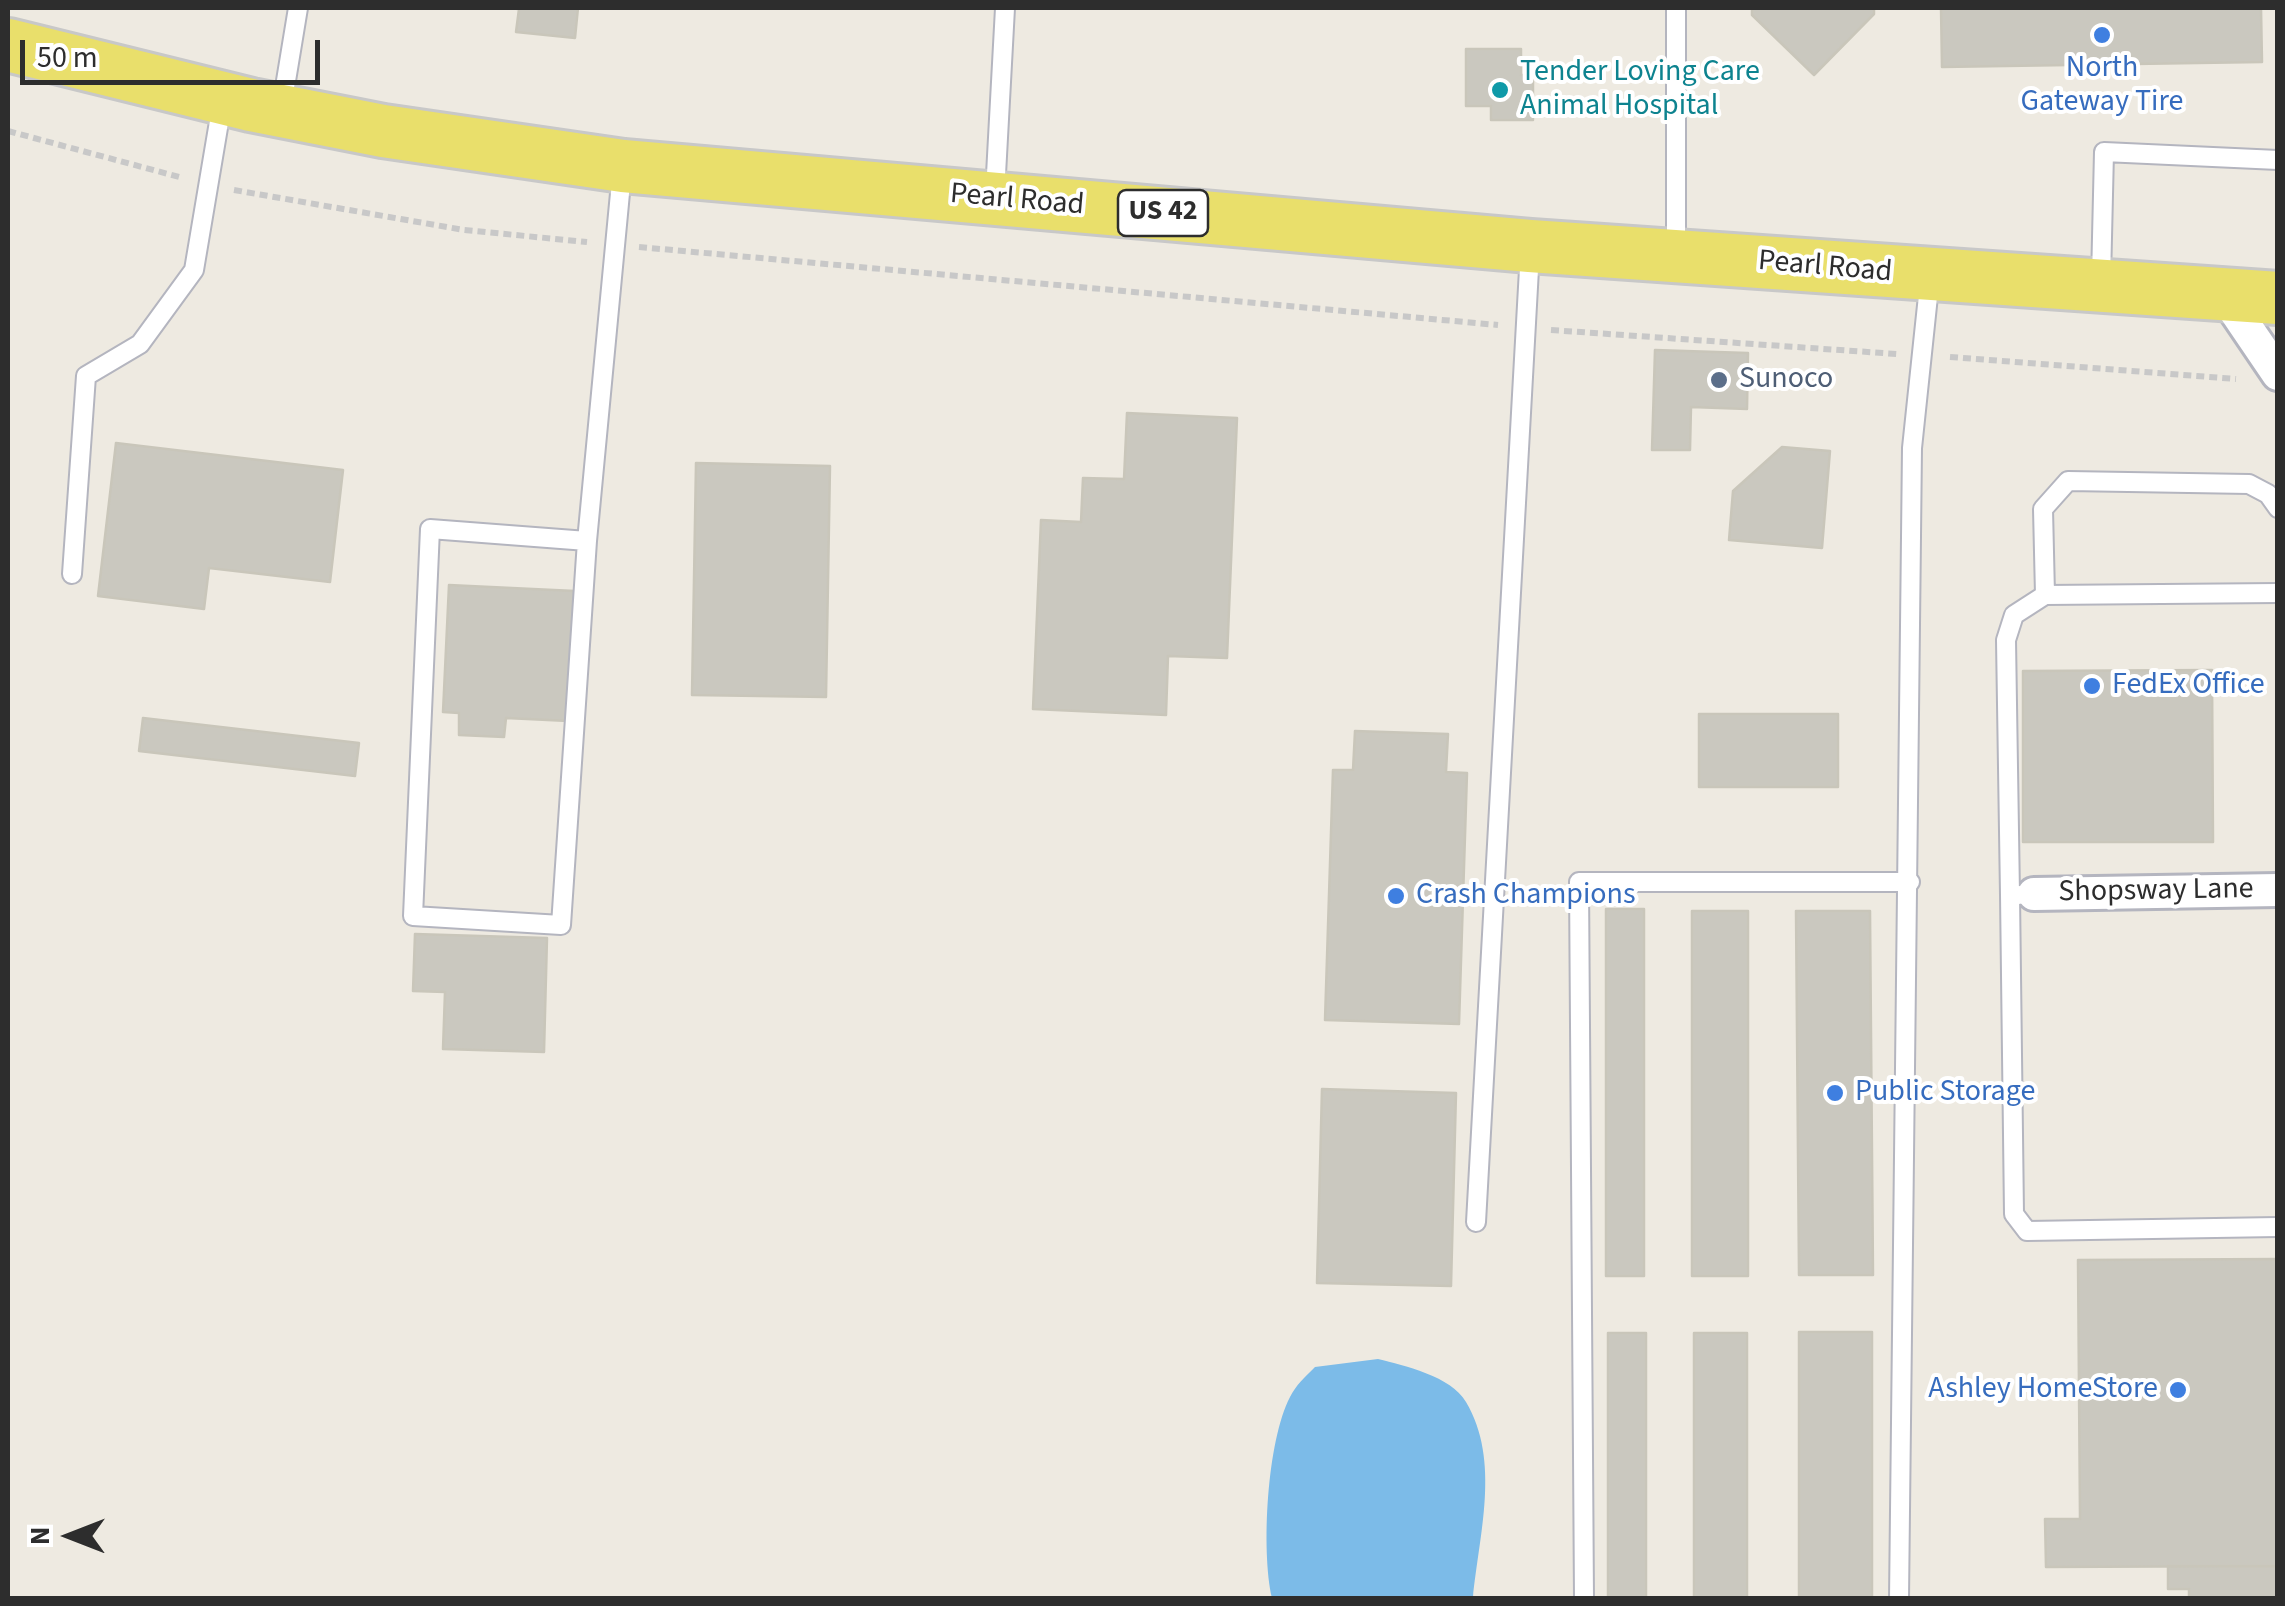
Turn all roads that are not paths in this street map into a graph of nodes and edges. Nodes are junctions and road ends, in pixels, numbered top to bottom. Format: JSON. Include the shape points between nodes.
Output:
{"nodes":[{"id":1,"x":298,"y":8,"type":"edge"},
{"id":2,"x":1005,"y":8,"type":"edge"},
{"id":3,"x":1676,"y":8,"type":"edge"},
{"id":4,"x":8,"y":45,"type":"edge"},
{"id":5,"x":223,"y":99,"type":"junction"},
{"id":6,"x":282,"y":110,"type":"junction"},
{"id":7,"x":2278,"y":160,"type":"edge"},
{"id":8,"x":623,"y":166,"type":"junction"},
{"id":9,"x":994,"y":198,"type":"junction"},
{"id":10,"x":1530,"y":246,"type":"junction"},
{"id":11,"x":1676,"y":256,"type":"junction"},
{"id":12,"x":1930,"y":276,"type":"junction"},
{"id":13,"x":2100,"y":285,"type":"junction"},
{"id":14,"x":2223,"y":292,"type":"junction"},
{"id":15,"x":2278,"y":298,"type":"edge"},
{"id":16,"x":2263,"y":377,"type":"edge"},
{"id":17,"x":2278,"y":508,"type":"edge"},
{"id":18,"x":586,"y":541,"type":"junction"},
{"id":19,"x":72,"y":574,"type":"dead end"},
{"id":20,"x":2278,"y":593,"type":"edge"},
{"id":21,"x":2045,"y":595,"type":"junction"},
{"id":22,"x":1910,"y":882,"type":"junction"},
{"id":23,"x":2278,"y":890,"type":"edge"},
{"id":24,"x":2022,"y":895,"type":"junction"},
{"id":25,"x":1476,"y":1222,"type":"dead end"},
{"id":26,"x":2278,"y":1227,"type":"edge"},
{"id":27,"x":1584,"y":1598,"type":"edge"},
{"id":28,"x":1899,"y":1598,"type":"edge"}],
"edges":[{"from":1,"to":6,"type":"lane"},
{"from":2,"to":9,"type":"lane"},
{"from":3,"to":11,"type":"lane"},
{"from":4,"to":5,"type":"main road","name":"Pearl Road","number":"US 42"},
{"from":5,"to":6,"type":"main road","name":"Pearl Road","number":"US 42"},
{"from":5,"to":19,"type":"lane","via":[[194,270],[140,344],[86,376]]},
{"from":6,"to":8,"type":"main road","name":"Pearl Road","number":"US 42"},
{"from":7,"to":13,"type":"lane","via":[[2104,152]]},
{"from":8,"to":9,"type":"main road","name":"Pearl Road","number":"US 42"},
{"from":8,"to":18,"type":"lane"},
{"from":9,"to":10,"type":"main road","name":"Pearl Road","number":"US 42"},
{"from":10,"to":11,"type":"main road","name":"Pearl Road","number":"US 42"},
{"from":10,"to":25,"type":"lane"},
{"from":11,"to":12,"type":"main road","name":"Pearl Road","number":"US 42"},
{"from":12,"to":13,"type":"main road","name":"Pearl Road","number":"US 42"},
{"from":12,"to":22,"type":"lane","via":[[1912,448]]},
{"from":13,"to":14,"type":"main road","name":"Pearl Road","number":"US 42"},
{"from":14,"to":15,"type":"main road","name":"Pearl Road","number":"US 42"},
{"from":14,"to":16,"type":"street"},
{"from":17,"to":21,"type":"lane","via":[[2250,484],[2068,481],[2043,509]]},
{"from":18,"to":18,"type":"lane","via":[[430,529],[413,916],[561,925]]},
{"from":20,"to":21,"type":"lane"},
{"from":21,"to":24,"type":"lane","via":[[2014,615],[2006,640]]},
{"from":22,"to":27,"type":"lane","via":[[1580,882]]},
{"from":22,"to":28,"type":"lane"},
{"from":23,"to":24,"type":"street","name":"Shopsway Lane"},
{"from":24,"to":26,"type":"lane","via":[[2014,1214],[2019,1222],[2028,1232]]}]}
